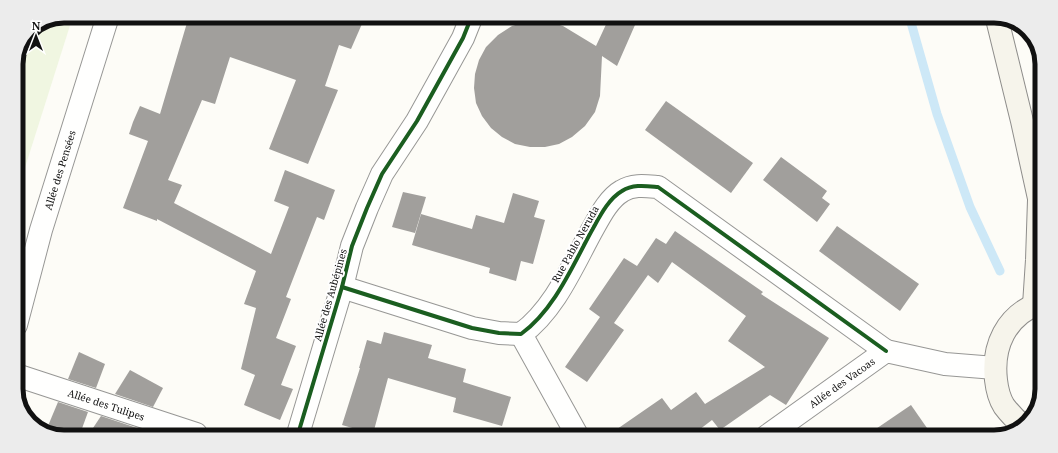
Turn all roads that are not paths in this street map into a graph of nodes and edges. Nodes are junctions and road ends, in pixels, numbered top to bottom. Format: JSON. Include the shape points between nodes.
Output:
{"nodes":[{"id":1,"x":106,"y":23,"type":"edge"},
{"id":2,"x":469,"y":23,"type":"edge"},
{"id":3,"x":998,"y":23,"type":"edge"},
{"id":4,"x":1035,"y":179,"type":"edge"},
{"id":5,"x":342,"y":287,"type":"junction"},
{"id":6,"x":23,"y":299,"type":"edge"},
{"id":7,"x":1035,"y":305,"type":"edge"},
{"id":8,"x":521,"y":334,"type":"junction"},
{"id":9,"x":886,"y":351,"type":"junction"},
{"id":10,"x":994,"y":368,"type":"junction"},
{"id":11,"x":23,"y":377,"type":"edge"},
{"id":12,"x":1018,"y":422,"type":"edge"},
{"id":13,"x":184,"y":430,"type":"edge"},
{"id":14,"x":299,"y":430,"type":"edge"},
{"id":15,"x":575,"y":430,"type":"edge"},
{"id":16,"x":775,"y":430,"type":"edge"}],
"edges":[{"from":1,"to":6,"type":"street","name":"Allée des Pensées","via":[[41,230]]},
{"from":2,"to":5,"type":"street","name":"Allée des Aubépines","via":[[417,120],[382,174],[352,246]]},
{"from":3,"to":4,"type":"street"},
{"from":5,"to":8,"type":"street","via":[[472,328]]},
{"from":5,"to":14,"type":"street","name":"Allée des Aubépines"},
{"from":7,"to":10,"type":"street","via":[[1020,314],[1008,326],[1000,341]]},
{"from":8,"to":9,"type":"street","name":"Rue Pablo Neruda","via":[[532,326],[557,292],[606,205],[622,191],[639,185],[658,187]]},
{"from":8,"to":15,"type":"street"},
{"from":9,"to":10,"type":"street","via":[[945,364]]},
{"from":9,"to":16,"type":"street","name":"Allée des Vacoas"},
{"from":10,"to":12,"type":"street","via":[[997,390],[1004,405]]},
{"from":11,"to":13,"type":"street","name":"Allée des Tulipes"}]}
